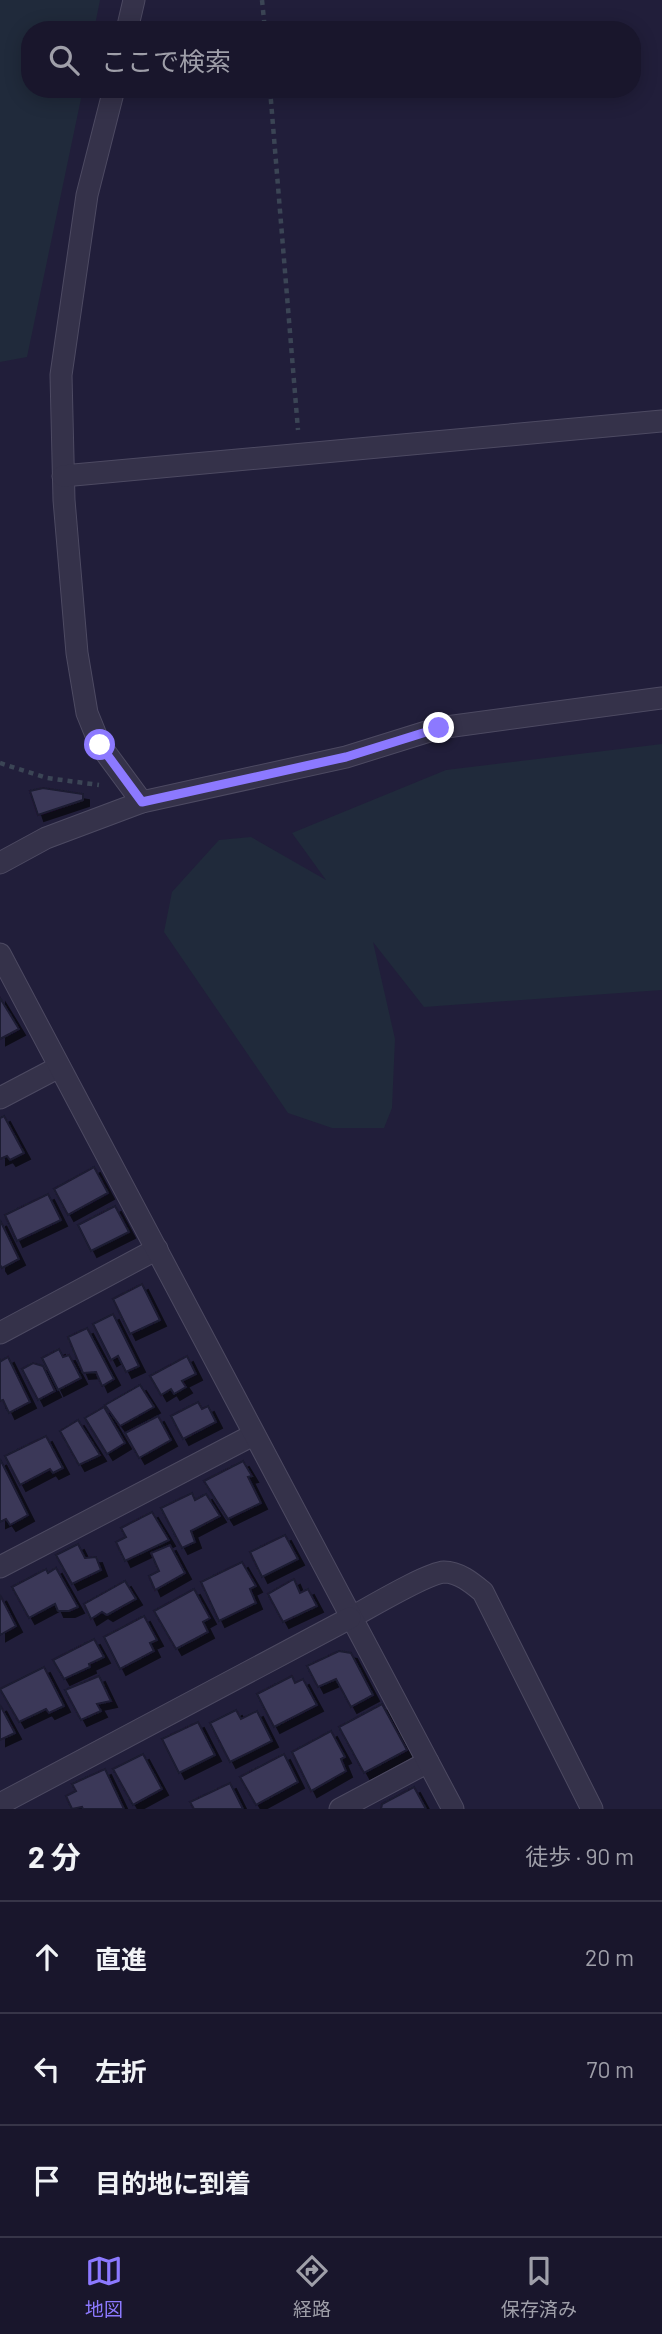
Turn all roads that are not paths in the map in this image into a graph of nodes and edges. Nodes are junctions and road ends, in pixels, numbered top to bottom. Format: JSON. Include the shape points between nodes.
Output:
{"nodes":[{"id":1,"x":134,"y":0,"type":"edge"},
{"id":2,"x":129,"y":21,"type":"edge"},
{"id":3,"x":112,"y":98,"type":"edge"},
{"id":4,"x":662,"y":421,"type":"edge"},
{"id":5,"x":63,"y":476,"type":"junction"},
{"id":6,"x":662,"y":698,"type":"edge"},
{"id":7,"x":142,"y":802,"type":"junction"},
{"id":8,"x":0,"y":863,"type":"edge"},
{"id":9,"x":0,"y":954,"type":"edge"},
{"id":10,"x":59,"y":1067,"type":"junction"},
{"id":11,"x":0,"y":1098,"type":"edge"},
{"id":12,"x":157,"y":1249,"type":"junction"},
{"id":13,"x":0,"y":1333,"type":"edge"},
{"id":14,"x":253,"y":1435,"type":"junction"},
{"id":15,"x":0,"y":1567,"type":"edge"},
{"id":16,"x":350,"y":1618,"type":"junction"},
{"id":17,"x":428,"y":1762,"type":"junction"},
{"id":18,"x":0,"y":1804,"type":"edge"},
{"id":19,"x":340,"y":1809,"type":"edge"},
{"id":20,"x":453,"y":1809,"type":"edge"},
{"id":21,"x":592,"y":1809,"type":"edge"}],
"edges":[{"from":1,"to":2,"type":"street"},
{"from":3,"to":5,"type":"street","via":[[87,195],[61,375]]},
{"from":4,"to":5,"type":"street"},
{"from":5,"to":7,"type":"street","via":[[77,653],[87,713],[100,745]]},
{"from":6,"to":7,"type":"street","via":[[439,728],[346,757]]},
{"from":7,"to":8,"type":"street","via":[[46,838]]},
{"from":9,"to":10,"type":"street"},
{"from":10,"to":11,"type":"street"},
{"from":10,"to":12,"type":"street"},
{"from":12,"to":13,"type":"street"},
{"from":12,"to":14,"type":"street"},
{"from":14,"to":15,"type":"street"},
{"from":14,"to":16,"type":"street"},
{"from":16,"to":17,"type":"street"},
{"from":16,"to":18,"type":"street"},
{"from":16,"to":21,"type":"street","via":[[429,1576],[444,1572],[473,1584],[483,1592]]},
{"from":17,"to":19,"type":"street"},
{"from":17,"to":20,"type":"street"}]}
